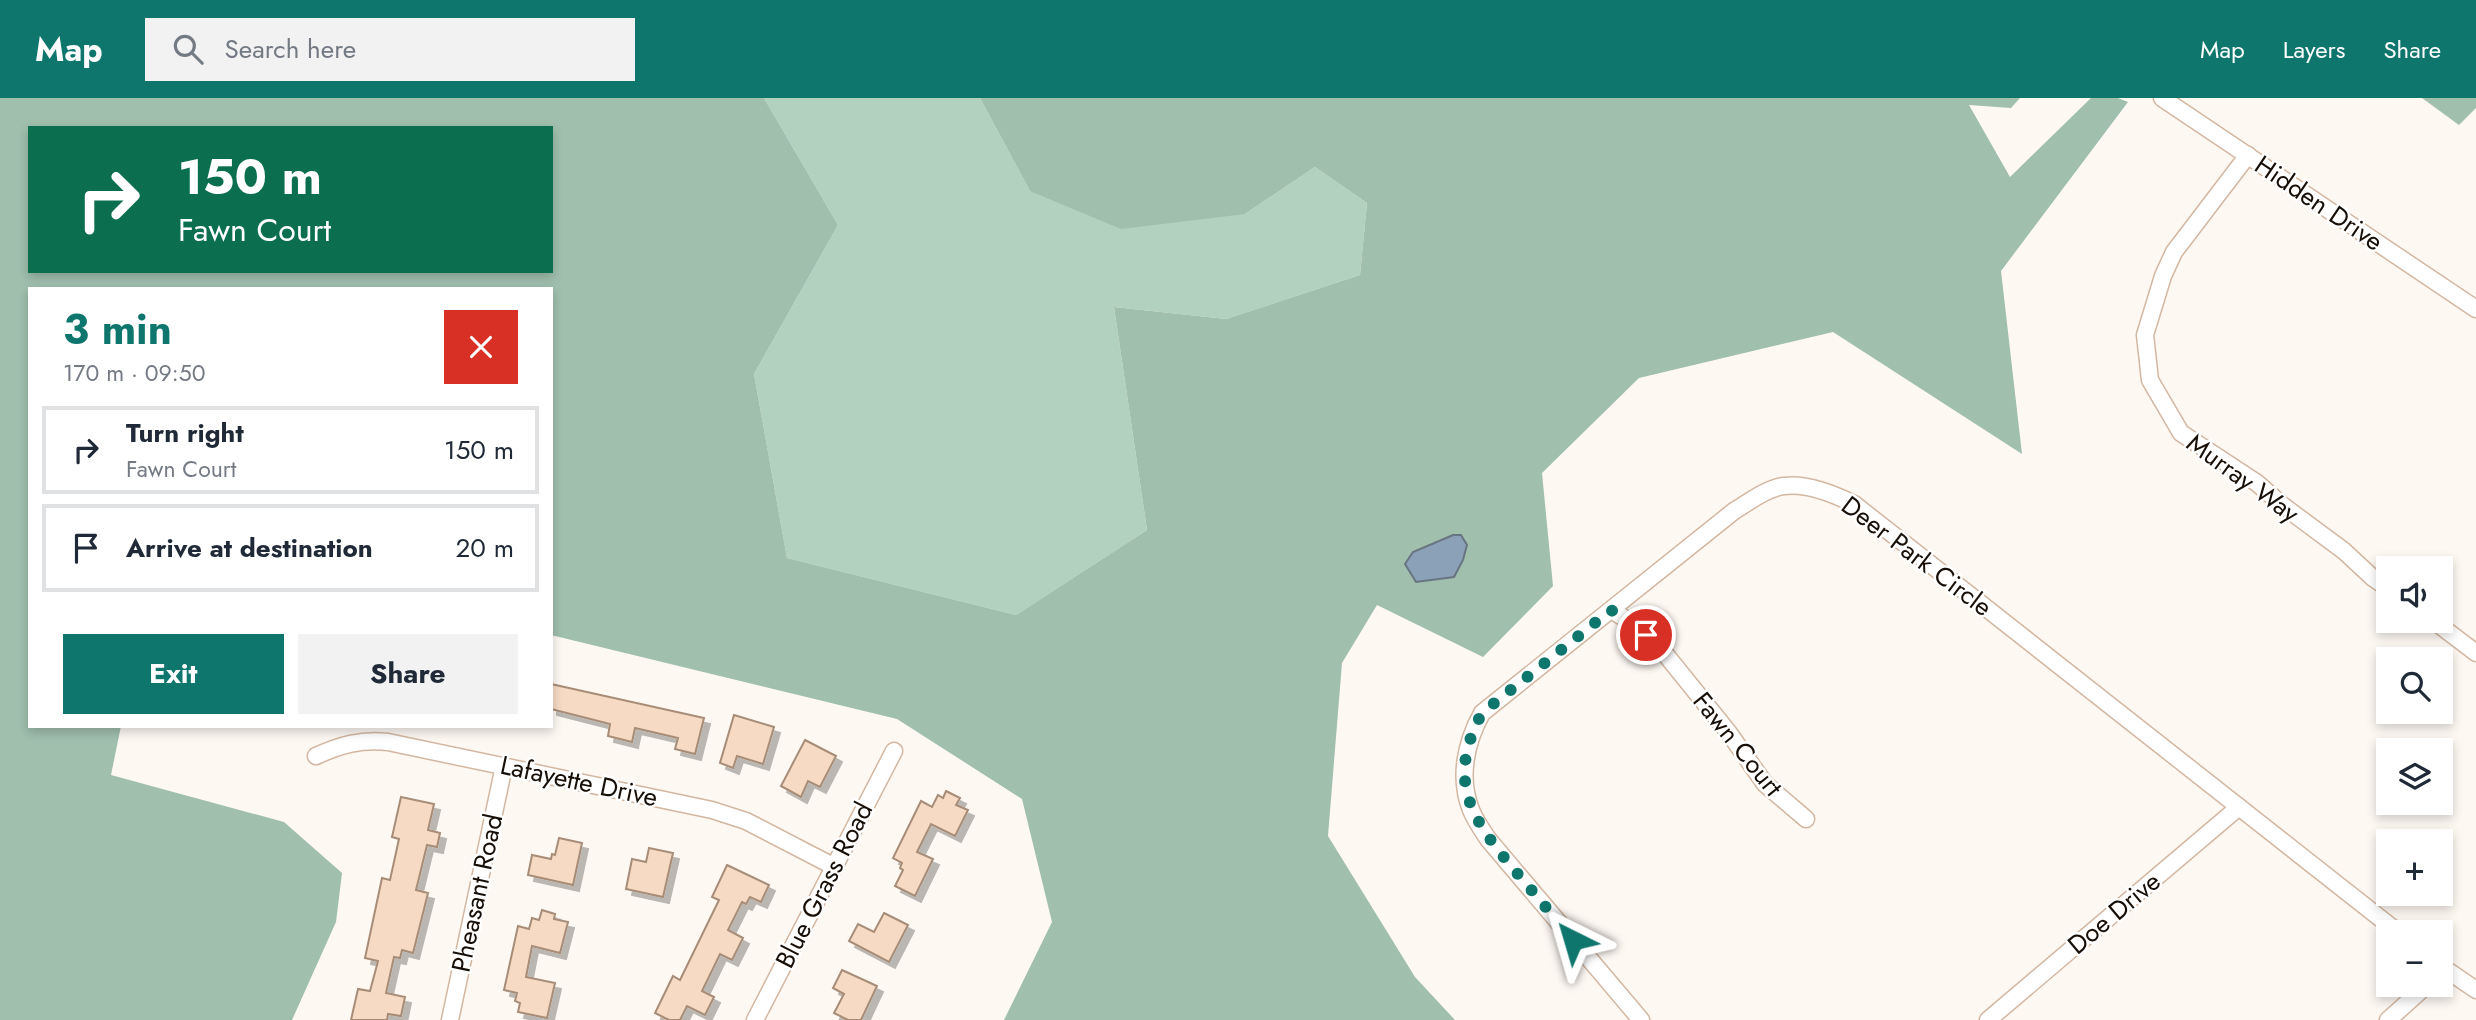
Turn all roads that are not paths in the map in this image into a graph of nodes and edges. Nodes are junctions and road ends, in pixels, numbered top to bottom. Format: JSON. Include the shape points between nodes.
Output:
{"nodes":[{"id":1,"x":2162,"y":98,"type":"edge"},
{"id":2,"x":2248,"y":155,"type":"junction"},
{"id":3,"x":2476,"y":309,"type":"edge"},
{"id":4,"x":2376,"y":579,"type":"edge"},
{"id":5,"x":1611,"y":610,"type":"junction"},
{"id":6,"x":2450,"y":633,"type":"edge"},
{"id":7,"x":2476,"y":653,"type":"edge"},
{"id":8,"x":894,"y":751,"type":"dead end"},
{"id":9,"x":316,"y":757,"type":"dead end"},
{"id":10,"x":504,"y":766,"type":"junction"},
{"id":11,"x":2239,"y":807,"type":"junction"},
{"id":12,"x":1806,"y":819,"type":"dead end"},
{"id":13,"x":833,"y":866,"type":"junction"},
{"id":14,"x":2382,"y":920,"type":"edge"},
{"id":15,"x":2453,"y":975,"type":"edge"},
{"id":16,"x":2476,"y":990,"type":"edge"},
{"id":17,"x":2414,"y":997,"type":"edge"},
{"id":18,"x":450,"y":1020,"type":"edge"},
{"id":19,"x":755,"y":1020,"type":"edge"},
{"id":20,"x":1641,"y":1020,"type":"edge"},
{"id":21,"x":1988,"y":1020,"type":"edge"},
{"id":22,"x":2388,"y":1020,"type":"edge"}],
"edges":[{"from":1,"to":2,"type":"street","name":"Hidden Drive"},
{"from":2,"to":3,"type":"street","name":"Hidden Drive"},
{"from":2,"to":4,"type":"street","name":"Murray Way","via":[[2174,252],[2163,276],[2145,335],[2150,380],[2181,433],[2257,483]]},
{"from":5,"to":11,"type":"street","name":"Deer Park Circle","via":[[1760,495],[1798,486],[1837,495]]},
{"from":5,"to":12,"type":"street","name":"Fawn Court","via":[[1658,645],[1765,784]]},
{"from":5,"to":20,"type":"street","name":"Deer Park Circle","via":[[1482,713],[1470,735],[1464,773],[1470,808],[1488,839]]},
{"from":6,"to":7,"type":"street"},
{"from":8,"to":13,"type":"street","name":"Blue Grass Road"},
{"from":9,"to":10,"type":"street","name":"Lafayette Drive","via":[[339,746],[373,740]]},
{"from":10,"to":13,"type":"street","name":"Lafayette Drive","via":[[712,810],[746,821]]},
{"from":10,"to":18,"type":"street","name":"Pheasant Road"},
{"from":11,"to":14,"type":"street","name":"Deer Park Circle"},
{"from":11,"to":21,"type":"street","name":"Doe Drive"},
{"from":13,"to":19,"type":"street","name":"Blue Grass Road"},
{"from":15,"to":16,"type":"street"},
{"from":17,"to":22,"type":"street"}]}
